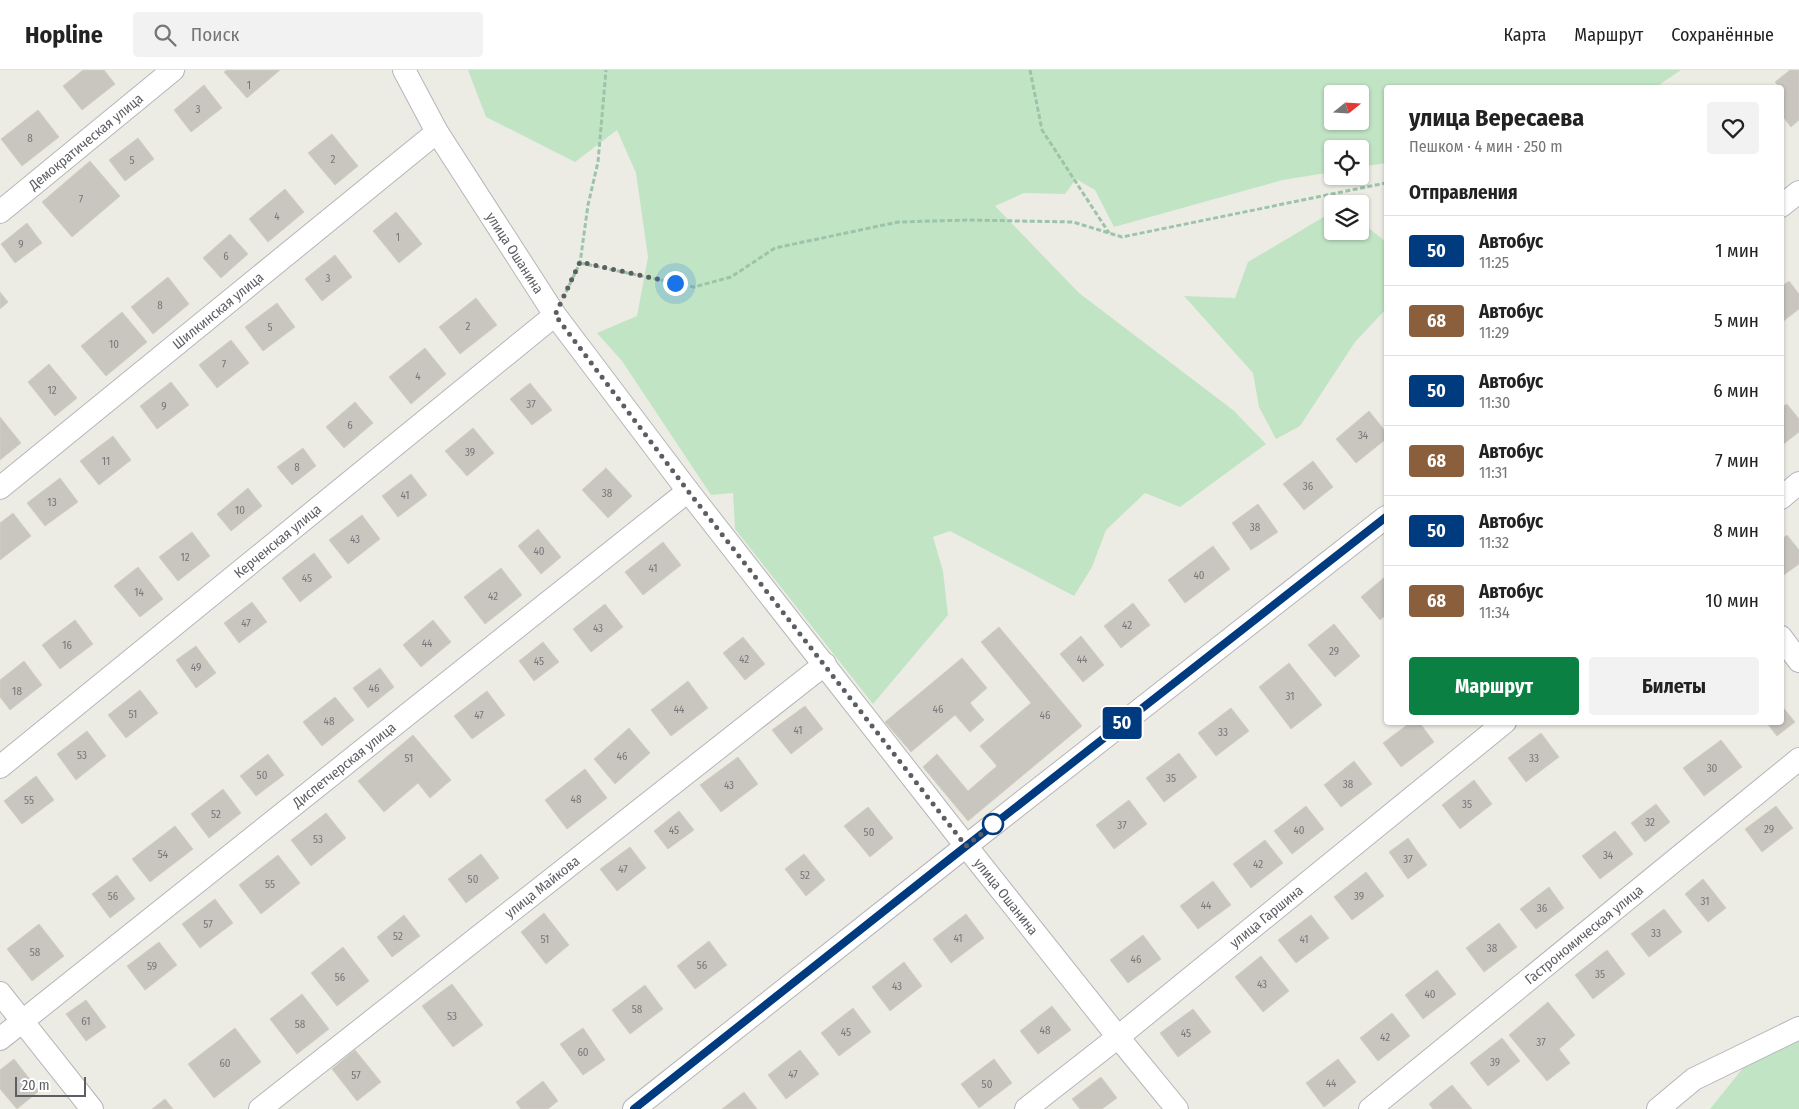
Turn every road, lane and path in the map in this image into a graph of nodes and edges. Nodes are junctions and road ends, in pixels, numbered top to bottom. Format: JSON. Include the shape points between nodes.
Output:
{"nodes":[{"id":1,"x":173,"y":70,"type":"edge"},
{"id":2,"x":404,"y":70,"type":"edge"},
{"id":3,"x":606,"y":70,"type":"edge"},
{"id":4,"x":1030,"y":70,"type":"edge"},
{"id":5,"x":437,"y":132,"type":"junction"},
{"id":6,"x":1384,"y":183,"type":"edge"},
{"id":7,"x":1799,"y":192,"type":"edge"},
{"id":8,"x":1784,"y":204,"type":"edge"},
{"id":9,"x":0,"y":212,"type":"edge"},
{"id":10,"x":1109,"y":233,"type":"junction"},
{"id":11,"x":580,"y":262,"type":"junction"},
{"id":12,"x":555,"y":315,"type":"junction"},
{"id":13,"x":1799,"y":483,"type":"edge"},
{"id":14,"x":0,"y":488,"type":"edge"},
{"id":15,"x":688,"y":491,"type":"junction"},
{"id":16,"x":1784,"y":496,"type":"edge"},
{"id":17,"x":1384,"y":519,"type":"edge"},
{"id":18,"x":1784,"y":641,"type":"edge"},
{"id":19,"x":1799,"y":661,"type":"edge"},
{"id":20,"x":825,"y":664,"type":"junction"},
{"id":21,"x":1500,"y":725,"type":"edge"},
{"id":22,"x":1799,"y":759,"type":"edge"},
{"id":23,"x":0,"y":767,"type":"edge"},
{"id":24,"x":966,"y":846,"type":"junction"},
{"id":25,"x":0,"y":993,"type":"edge"},
{"id":26,"x":22,"y":1021,"type":"junction"},
{"id":27,"x":1799,"y":1028,"type":"edge"},
{"id":28,"x":1118,"y":1037,"type":"junction"},
{"id":29,"x":0,"y":1039,"type":"edge"},
{"id":30,"x":92,"y":1109,"type":"edge"},
{"id":31,"x":260,"y":1109,"type":"edge"},
{"id":32,"x":634,"y":1109,"type":"edge"},
{"id":33,"x":1026,"y":1109,"type":"edge"},
{"id":34,"x":1177,"y":1109,"type":"edge"},
{"id":35,"x":1370,"y":1109,"type":"edge"},
{"id":36,"x":1658,"y":1109,"type":"edge"}],
"edges":[{"from":1,"to":9,"type":"street","name":"Демократическая улица"},
{"from":2,"to":5,"type":"street","name":"улица Ошанина"},
{"from":3,"to":11,"type":"path","via":[[598,162]]},
{"from":4,"to":10,"type":"path","via":[[1042,130]]},
{"from":5,"to":12,"type":"street","name":"улица Ошанина"},
{"from":5,"to":14,"type":"street","name":"Шилкинская улица"},
{"from":6,"to":10,"type":"path","via":[[1122,237]]},
{"from":7,"to":8,"type":"street"},
{"from":10,"to":11,"type":"path","via":[[1073,222],[898,222],[775,248],[731,277],[694,287]]},
{"from":11,"to":12,"type":"path"},
{"from":12,"to":15,"type":"street","name":"улица Ошанина"},
{"from":12,"to":23,"type":"street","name":"Керченская улица"},
{"from":13,"to":16,"type":"street"},
{"from":15,"to":20,"type":"street","name":"улица Ошанина"},
{"from":15,"to":26,"type":"street","name":"Диспетчерская улица"},
{"from":17,"to":24,"type":"street"},
{"from":18,"to":19,"type":"street"},
{"from":20,"to":24,"type":"street","name":"улица Ошанина"},
{"from":20,"to":31,"type":"street","name":"улица Майкова"},
{"from":21,"to":28,"type":"street","name":"улица Гаршина"},
{"from":22,"to":35,"type":"street","name":"Гастрономическая улица"},
{"from":24,"to":28,"type":"street","name":"улица Ошанина"},
{"from":24,"to":32,"type":"street"},
{"from":25,"to":26,"type":"street"},
{"from":26,"to":29,"type":"street","name":"Диспетчерская улица"},
{"from":26,"to":30,"type":"street"},
{"from":27,"to":36,"type":"street","via":[[1694,1079]]},
{"from":28,"to":33,"type":"street","name":"улица Гаршина"},
{"from":28,"to":34,"type":"street","name":"улица Ошанина"}]}
